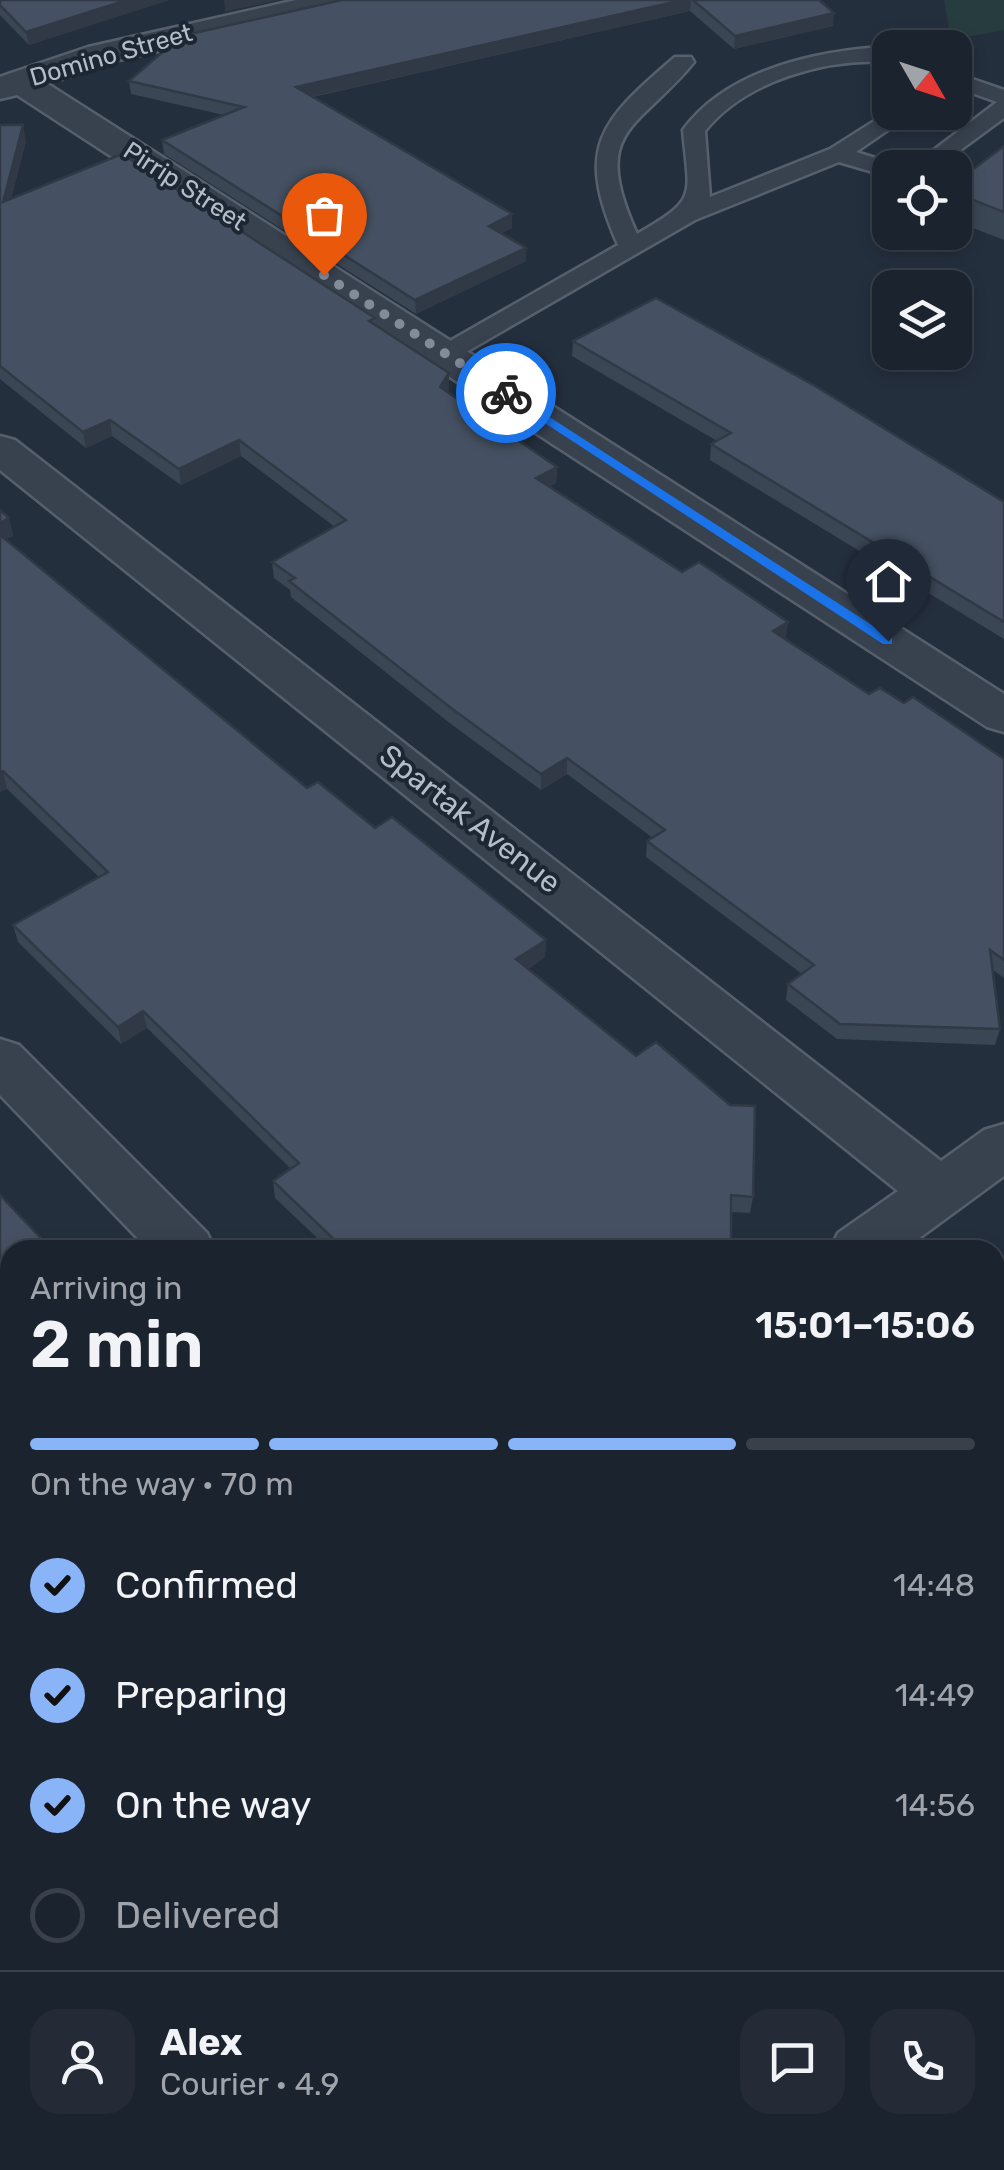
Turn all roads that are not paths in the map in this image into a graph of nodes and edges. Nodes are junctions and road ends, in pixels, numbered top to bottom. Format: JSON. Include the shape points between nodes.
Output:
{"nodes":[{"id":1,"x":340,"y":0,"type":"edge"},
{"id":2,"x":872,"y":55,"type":"edge"},
{"id":3,"x":683,"y":62,"type":"dead end"},
{"id":4,"x":10,"y":85,"type":"edge"},
{"id":5,"x":972,"y":86,"type":"edge"},
{"id":6,"x":1004,"y":97,"type":"edge"},
{"id":7,"x":1004,"y":107,"type":"edge"},
{"id":8,"x":875,"y":130,"type":"edge"},
{"id":9,"x":945,"y":150,"type":"edge"},
{"id":10,"x":838,"y":154,"type":"junction"},
{"id":11,"x":872,"y":164,"type":"edge"},
{"id":12,"x":687,"y":215,"type":"junction"},
{"id":13,"x":632,"y":248,"type":"junction"},
{"id":14,"x":444,"y":354,"type":"junction"},
{"id":15,"x":0,"y":449,"type":"edge"},
{"id":16,"x":1004,"y":716,"type":"edge"},
{"id":17,"x":0,"y":1060,"type":"edge"},
{"id":18,"x":1004,"y":1146,"type":"edge"},
{"id":19,"x":938,"y":1192,"type":"junction"},
{"id":20,"x":176,"y":1240,"type":"edge"},
{"id":21,"x":872,"y":1240,"type":"edge"}],
"edges":[{"from":1,"to":4,"type":"street","name":"Domino Street","via":[[100,54]]},
{"from":2,"to":12,"type":"lane","via":[[824,59],[713,107],[694,130],[700,195]]},
{"from":3,"to":13,"type":"lane","via":[[635,100],[608,150],[604,182]]},
{"from":4,"to":14,"type":"street","name":"Pirrip Street"},
{"from":5,"to":6,"type":"lane"},
{"from":7,"to":9,"type":"lane"},
{"from":8,"to":10,"type":"lane"},
{"from":10,"to":11,"type":"lane"},
{"from":10,"to":12,"type":"lane"},
{"from":12,"to":13,"type":"lane"},
{"from":13,"to":14,"type":"lane"},
{"from":14,"to":16,"type":"street","name":"Pirrip Street"},
{"from":15,"to":19,"type":"street","name":"Spartak Avenue"},
{"from":17,"to":20,"type":"street"},
{"from":18,"to":19,"type":"street"},
{"from":19,"to":21,"type":"street"}]}
